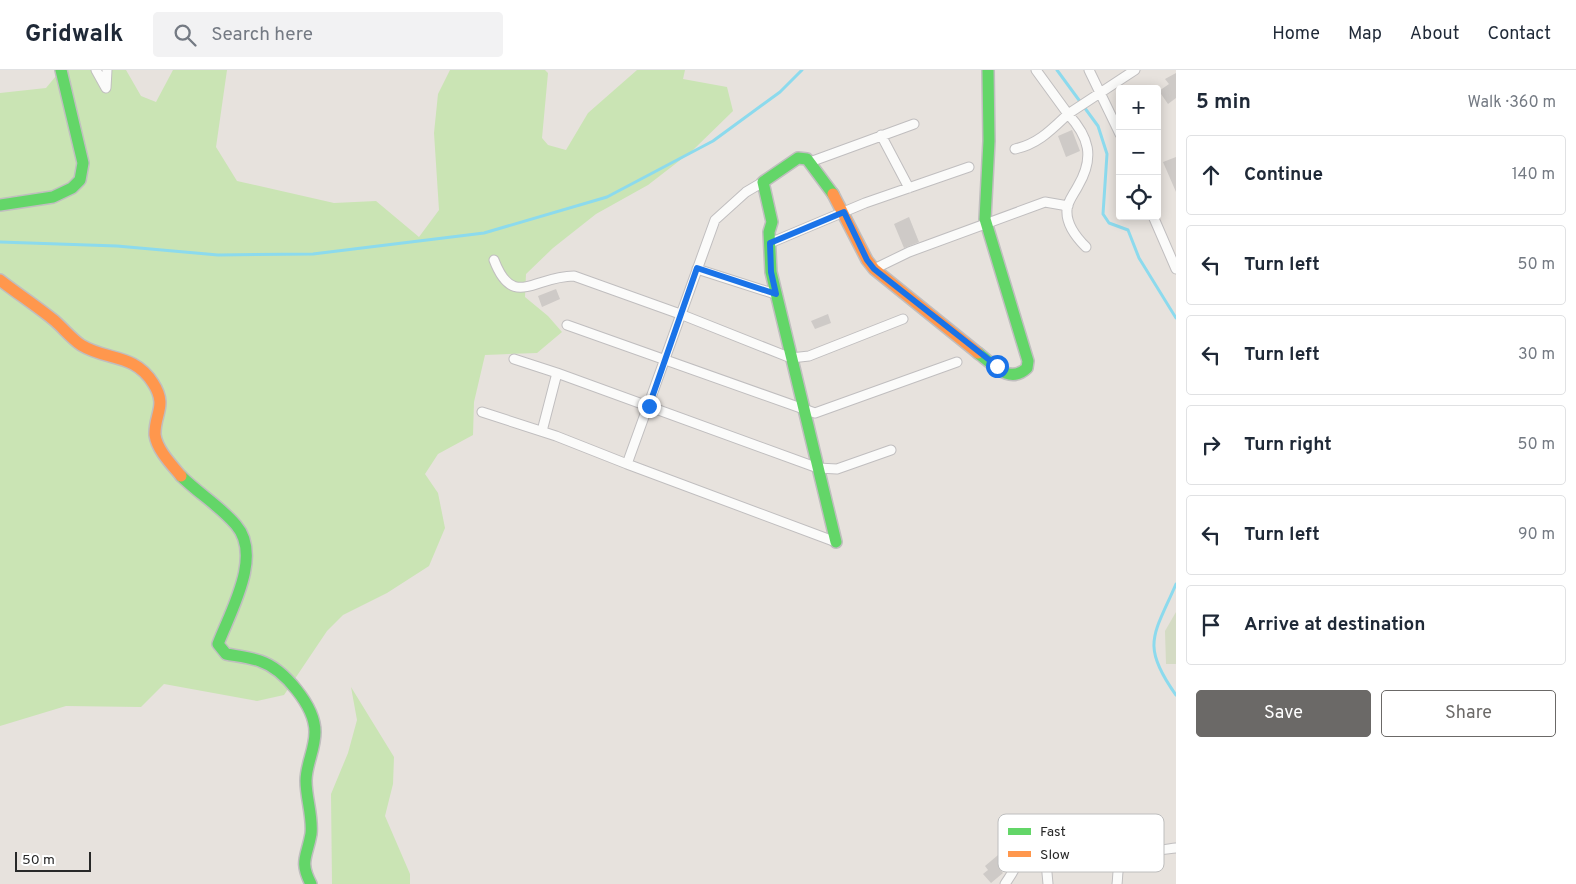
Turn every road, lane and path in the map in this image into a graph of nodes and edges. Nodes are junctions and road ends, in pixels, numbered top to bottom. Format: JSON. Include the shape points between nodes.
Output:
{"nodes":[{"id":1,"x":61,"y":70,"type":"edge"},
{"id":2,"x":96,"y":70,"type":"edge"},
{"id":3,"x":107,"y":70,"type":"edge"},
{"id":4,"x":988,"y":70,"type":"edge"},
{"id":5,"x":1036,"y":70,"type":"edge"},
{"id":6,"x":1089,"y":70,"type":"edge"},
{"id":7,"x":1135,"y":70,"type":"edge"},
{"id":8,"x":1100,"y":92,"type":"junction"},
{"id":9,"x":1068,"y":114,"type":"junction"},
{"id":10,"x":914,"y":124,"type":"dead end"},
{"id":11,"x":1118,"y":130,"type":"edge"},
{"id":12,"x":881,"y":136,"type":"junction"},
{"id":13,"x":1014,"y":149,"type":"dead end"},
{"id":14,"x":810,"y":162,"type":"junction"},
{"id":15,"x":969,"y":167,"type":"dead end"},
{"id":16,"x":763,"y":182,"type":"junction"},
{"id":17,"x":908,"y":188,"type":"junction"},
{"id":18,"x":0,"y":205,"type":"edge"},
{"id":19,"x":1068,"y":206,"type":"junction"},
{"id":20,"x":844,"y":212,"type":"junction"},
{"id":21,"x":1155,"y":220,"type":"edge"},
{"id":22,"x":986,"y":223,"type":"junction"},
{"id":23,"x":770,"y":243,"type":"junction"},
{"id":24,"x":1086,"y":247,"type":"dead end"},
{"id":25,"x":494,"y":260,"type":"dead end"},
{"id":26,"x":697,"y":268,"type":"junction"},
{"id":27,"x":874,"y":269,"type":"junction"},
{"id":28,"x":1176,"y":269,"type":"edge"},
{"id":29,"x":0,"y":280,"type":"edge"},
{"id":30,"x":776,"y":294,"type":"junction"},
{"id":31,"x":680,"y":314,"type":"junction"},
{"id":32,"x":902,"y":318,"type":"dead end"},
{"id":33,"x":567,"y":325,"type":"dead end"},
{"id":34,"x":791,"y":358,"type":"junction"},
{"id":35,"x":666,"y":359,"type":"junction"},
{"id":36,"x":514,"y":360,"type":"dead end"},
{"id":37,"x":957,"y":362,"type":"dead end"},
{"id":38,"x":557,"y":373,"type":"junction"},
{"id":39,"x":649,"y":406,"type":"junction"},
{"id":40,"x":803,"y":410,"type":"junction"},
{"id":41,"x":482,"y":412,"type":"dead end"},
{"id":42,"x":542,"y":431,"type":"junction"},
{"id":43,"x":891,"y":450,"type":"dead end"},
{"id":44,"x":627,"y":464,"type":"junction"},
{"id":45,"x":818,"y":468,"type":"junction"},
{"id":46,"x":836,"y":542,"type":"joint"},
{"id":47,"x":1012,"y":872,"type":"edge"},
{"id":48,"x":312,"y":884,"type":"edge"},
{"id":49,"x":1005,"y":884,"type":"edge"}],
"edges":[{"from":1,"to":18,"type":"street","via":[[83,163],[80,180],[61,194],[34,203]]},
{"from":2,"to":3,"type":"street","via":[[106,88]]},
{"from":4,"to":22,"type":"street"},
{"from":5,"to":9,"type":"street"},
{"from":6,"to":8,"type":"street"},
{"from":7,"to":8,"type":"street"},
{"from":8,"to":9,"type":"street"},
{"from":8,"to":11,"type":"street"},
{"from":9,"to":13,"type":"street","via":[[1044,137],[1026,147]]},
{"from":9,"to":19,"type":"street","via":[[1086,139],[1088,158],[1086,174]]},
{"from":10,"to":12,"type":"street"},
{"from":12,"to":14,"type":"street"},
{"from":12,"to":17,"type":"street"},
{"from":14,"to":16,"type":"street","via":[[798,158]]},
{"from":14,"to":20,"type":"street"},
{"from":15,"to":17,"type":"street"},
{"from":16,"to":23,"type":"street","via":[[772,222]]},
{"from":16,"to":26,"type":"street","via":[[746,192],[715,220]]},
{"from":17,"to":20,"type":"street"},
{"from":19,"to":22,"type":"street","via":[[1045,202]]},
{"from":19,"to":24,"type":"street","via":[[1066,212],[1070,224]]},
{"from":20,"to":23,"type":"street"},
{"from":20,"to":27,"type":"street"},
{"from":21,"to":28,"type":"street"},
{"from":22,"to":27,"type":"street"},
{"from":22,"to":27,"type":"street","via":[[1028,361],[1018,376],[1004,373]]},
{"from":23,"to":30,"type":"street"},
{"from":25,"to":31,"type":"street","via":[[507,285],[517,288],[557,276],[574,276]]},
{"from":26,"to":30,"type":"street"},
{"from":26,"to":31,"type":"street"},
{"from":29,"to":48,"type":"street","via":[[82,346],[139,365],[156,386],[163,404],[156,441],[181,477],[239,528],[247,555],[245,580],[218,644],[226,654],[261,661],[287,677],[308,707],[315,730],[306,782],[311,832],[303,866]]},
{"from":30,"to":34,"type":"street"},
{"from":31,"to":34,"type":"street"},
{"from":31,"to":35,"type":"street"},
{"from":32,"to":34,"type":"street","via":[[808,356]]},
{"from":33,"to":35,"type":"street"},
{"from":34,"to":40,"type":"street"},
{"from":35,"to":39,"type":"street"},
{"from":35,"to":40,"type":"street"},
{"from":36,"to":38,"type":"street"},
{"from":37,"to":40,"type":"street","via":[[827,411],[815,414]]},
{"from":38,"to":39,"type":"street"},
{"from":38,"to":42,"type":"street"},
{"from":39,"to":44,"type":"street"},
{"from":39,"to":45,"type":"street"},
{"from":40,"to":45,"type":"street"},
{"from":41,"to":42,"type":"street"},
{"from":42,"to":44,"type":"street"},
{"from":43,"to":45,"type":"street","via":[[837,469]]},
{"from":44,"to":46,"type":"street"},
{"from":45,"to":46,"type":"street"},
{"from":47,"to":49,"type":"street"}]}
